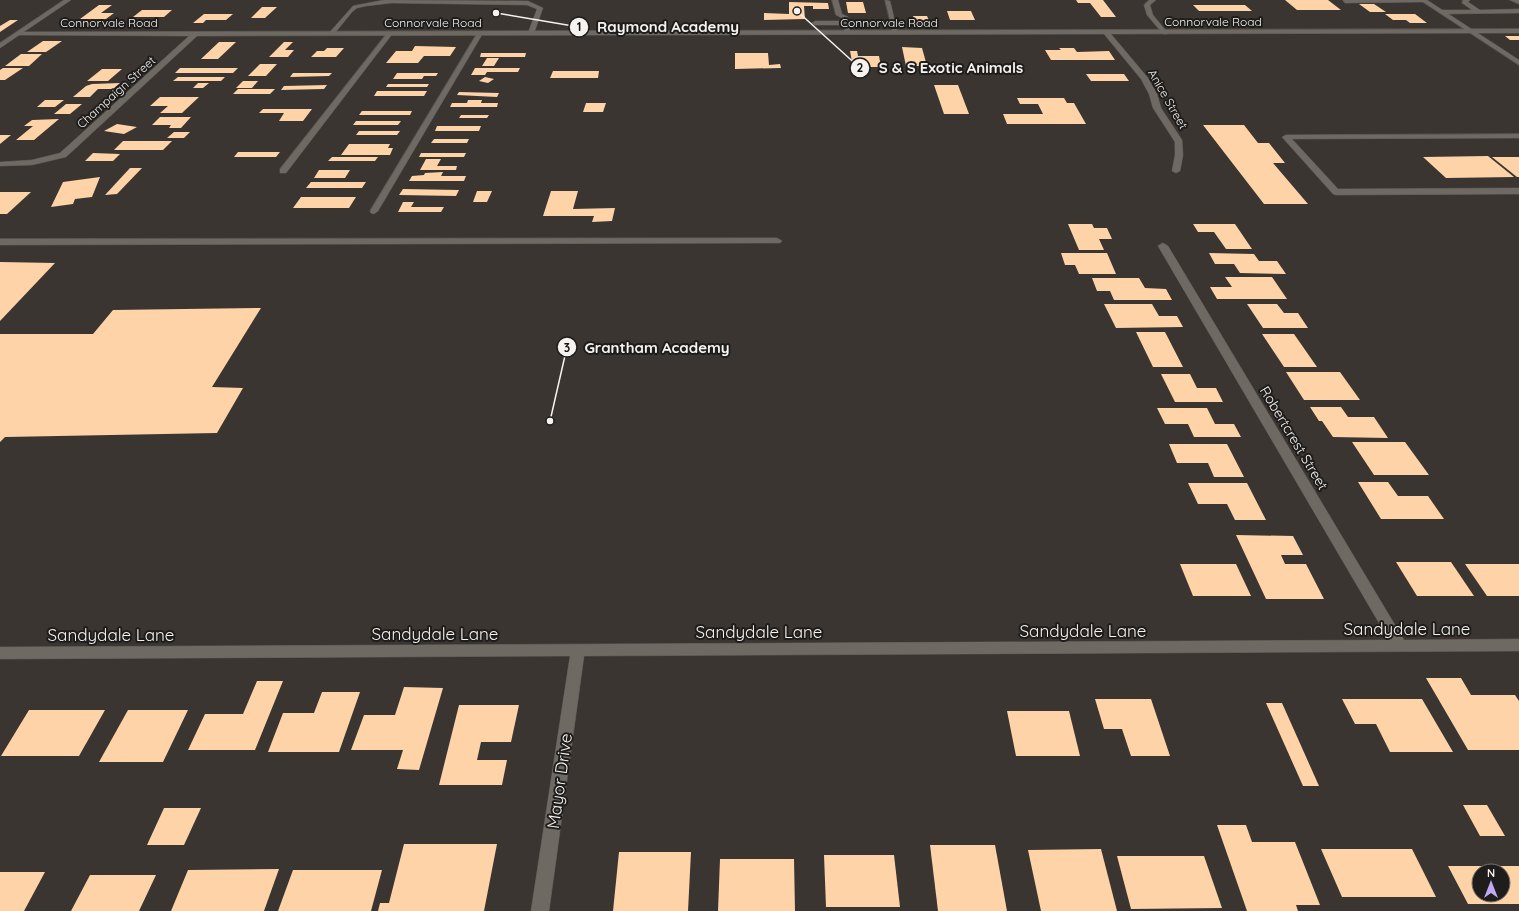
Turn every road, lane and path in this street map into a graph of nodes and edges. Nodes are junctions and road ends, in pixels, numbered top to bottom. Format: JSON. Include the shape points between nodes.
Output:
{"nodes":[{"id":1,"x":68,"y":0,"type":"edge"},
{"id":2,"x":835,"y":0,"type":"edge"},
{"id":3,"x":1153,"y":0,"type":"edge"},
{"id":4,"x":1423,"y":0,"type":"edge"},
{"id":5,"x":1467,"y":0,"type":"edge"},
{"id":6,"x":1513,"y":0,"type":"edge"},
{"id":7,"x":887,"y":1,"type":"edge"},
{"id":8,"x":1345,"y":2,"type":"dead end"},
{"id":9,"x":1519,"y":2,"type":"edge"},
{"id":10,"x":1519,"y":11,"type":"edge"},
{"id":11,"x":1442,"y":12,"type":"junction"},
{"id":12,"x":1479,"y":12,"type":"junction"},
{"id":13,"x":815,"y":23,"type":"dead end"},
{"id":14,"x":846,"y":23,"type":"junction"},
{"id":15,"x":1469,"y":31,"type":"junction"},
{"id":16,"x":1519,"y":31,"type":"edge"},
{"id":17,"x":196,"y":33,"type":"junction"},
{"id":18,"x":332,"y":33,"type":"junction"},
{"id":19,"x":390,"y":33,"type":"junction"},
{"id":20,"x":480,"y":33,"type":"junction"},
{"id":21,"x":531,"y":33,"type":"junction"},
{"id":22,"x":848,"y":33,"type":"junction"},
{"id":23,"x":896,"y":33,"type":"junction"},
{"id":24,"x":1107,"y":33,"type":"junction"},
{"id":25,"x":1165,"y":33,"type":"junction"},
{"id":26,"x":18,"y":34,"type":"junction"},
{"id":27,"x":0,"y":41,"type":"edge"},
{"id":28,"x":8,"y":41,"type":"junction"},
{"id":29,"x":0,"y":46,"type":"edge"},
{"id":30,"x":1519,"y":63,"type":"edge"},
{"id":31,"x":1519,"y":136,"type":"edge"},
{"id":32,"x":0,"y":164,"type":"edge"},
{"id":33,"x":283,"y":170,"type":"dead end"},
{"id":34,"x":1176,"y":171,"type":"dead end"},
{"id":35,"x":1519,"y":191,"type":"edge"},
{"id":36,"x":374,"y":211,"type":"dead end"},
{"id":37,"x":777,"y":241,"type":"dead end"},
{"id":38,"x":0,"y":242,"type":"edge"},
{"id":39,"x":1163,"y":246,"type":"dead end"},
{"id":40,"x":1519,"y":645,"type":"edge"},
{"id":41,"x":1400,"y":646,"type":"junction"},
{"id":42,"x":578,"y":650,"type":"junction"},
{"id":43,"x":0,"y":653,"type":"edge"},
{"id":44,"x":540,"y":911,"type":"edge"}],
"edges":[{"from":1,"to":26,"type":"street"},
{"from":2,"to":14,"type":"street","via":[[839,15],[845,17]]},
{"from":3,"to":25,"type":"street","via":[[1147,5],[1150,15]]},
{"from":4,"to":8,"type":"street"},
{"from":4,"to":11,"type":"street"},
{"from":5,"to":12,"type":"street","via":[[1464,2]]},
{"from":6,"to":9,"type":"street"},
{"from":7,"to":23,"type":"street"},
{"from":10,"to":12,"type":"street"},
{"from":11,"to":12,"type":"street"},
{"from":11,"to":15,"type":"street"},
{"from":13,"to":14,"type":"street"},
{"from":14,"to":22,"type":"street"},
{"from":15,"to":16,"type":"street","name":"Connorvale Road"},
{"from":15,"to":25,"type":"street","name":"Connorvale Road"},
{"from":15,"to":30,"type":"street"},
{"from":17,"to":18,"type":"street","name":"Connorvale Road"},
{"from":17,"to":26,"type":"street","name":"Connorvale Road"},
{"from":17,"to":32,"type":"street","name":"Champaign Street","via":[[63,155],[31,164]]},
{"from":18,"to":19,"type":"street","name":"Connorvale Road"},
{"from":18,"to":21,"type":"street","via":[[355,7],[392,1],[528,2],[540,8]]},
{"from":19,"to":20,"type":"street","name":"Connorvale Road"},
{"from":19,"to":33,"type":"street"},
{"from":20,"to":21,"type":"street","name":"Connorvale Road"},
{"from":20,"to":36,"type":"street"},
{"from":21,"to":22,"type":"street","name":"Connorvale Road"},
{"from":22,"to":23,"type":"street","name":"Connorvale Road"},
{"from":23,"to":24,"type":"street","name":"Connorvale Road"},
{"from":24,"to":25,"type":"street","name":"Connorvale Road"},
{"from":24,"to":34,"type":"street","name":"Anice Street","via":[[1144,78],[1157,108],[1178,140]]},
{"from":26,"to":28,"type":"street"},
{"from":27,"to":28,"type":"street"},
{"from":28,"to":29,"type":"street"},
{"from":31,"to":35,"type":"street","via":[[1286,137],[1336,192]]},
{"from":37,"to":38,"type":"street"},
{"from":39,"to":41,"type":"street","name":"Robertcrest Street"},
{"from":40,"to":41,"type":"street","name":"Sandydale Lane"},
{"from":41,"to":42,"type":"street","name":"Sandydale Lane"},
{"from":42,"to":43,"type":"street","name":"Sandydale Lane"},
{"from":42,"to":44,"type":"street","name":"Mayor Drive"}]}
